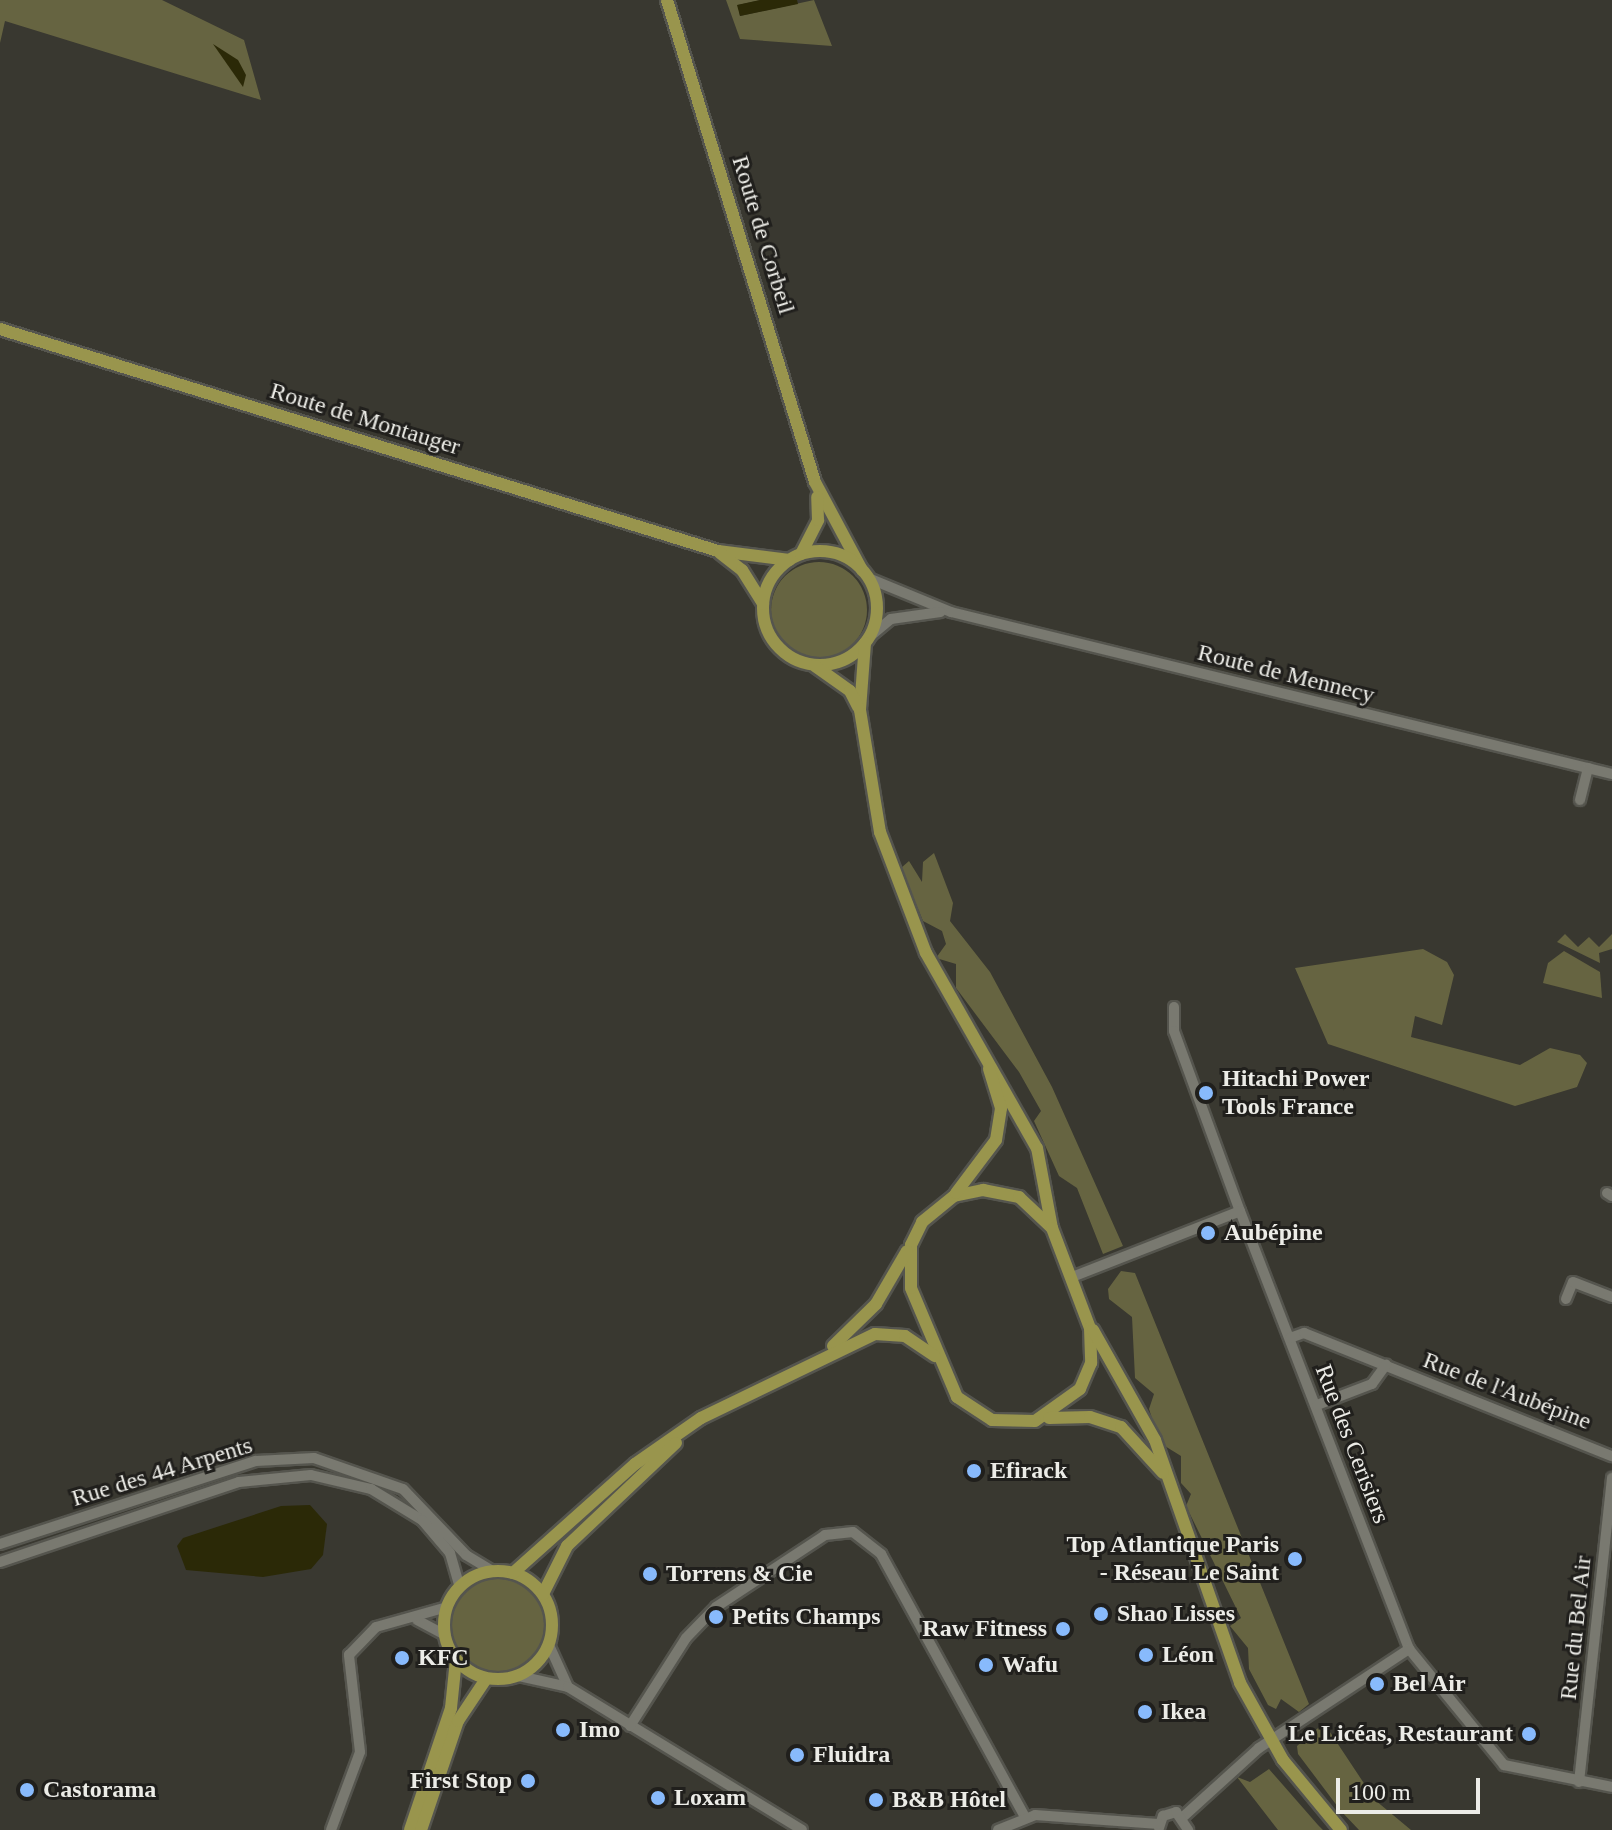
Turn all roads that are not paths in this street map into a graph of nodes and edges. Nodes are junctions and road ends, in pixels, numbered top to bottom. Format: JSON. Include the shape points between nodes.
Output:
{"nodes":[{"id":1,"x":667,"y":0,"type":"edge"},
{"id":2,"x":0,"y":329,"type":"edge"},
{"id":3,"x":815,"y":482,"type":"junction"},
{"id":4,"x":718,"y":551,"type":"junction"},
{"id":5,"x":795,"y":557,"type":"junction"},
{"id":6,"x":865,"y":574,"type":"junction"},
{"id":7,"x":763,"y":604,"type":"junction"},
{"id":8,"x":951,"y":612,"type":"junction"},
{"id":9,"x":866,"y":641,"type":"junction"},
{"id":10,"x":812,"y":665,"type":"junction"},
{"id":11,"x":860,"y":710,"type":"junction"},
{"id":12,"x":1588,"y":768,"type":"junction"},
{"id":13,"x":1612,"y":774,"type":"edge"},
{"id":14,"x":1580,"y":800,"type":"dead end"},
{"id":15,"x":1174,"y":1007,"type":"dead end"},
{"id":16,"x":986,"y":1057,"type":"junction"},
{"id":17,"x":954,"y":1196,"type":"junction"},
{"id":18,"x":1240,"y":1211,"type":"junction"},
{"id":19,"x":1052,"y":1228,"type":"junction"},
{"id":20,"x":911,"y":1245,"type":"junction"},
{"id":21,"x":1072,"y":1277,"type":"junction"},
{"id":22,"x":1612,"y":1297,"type":"edge"},
{"id":23,"x":1566,"y":1299,"type":"dead end"},
{"id":24,"x":1090,"y":1328,"type":"junction"},
{"id":25,"x":1290,"y":1338,"type":"junction"},
{"id":26,"x":822,"y":1356,"type":"junction"},
{"id":27,"x":937,"y":1358,"type":"junction"},
{"id":28,"x":1386,"y":1365,"type":"junction"},
{"id":29,"x":1317,"y":1405,"type":"junction"},
{"id":30,"x":727,"y":1407,"type":"junction"},
{"id":31,"x":1045,"y":1418,"type":"junction"},
{"id":32,"x":1612,"y":1458,"type":"edge"},
{"id":33,"x":1165,"y":1476,"type":"junction"},
{"id":34,"x":1612,"y":1478,"type":"edge"},
{"id":35,"x":0,"y":1544,"type":"edge"},
{"id":36,"x":0,"y":1562,"type":"edge"},
{"id":37,"x":493,"y":1571,"type":"junction"},
{"id":38,"x":513,"y":1573,"type":"junction"},
{"id":39,"x":460,"y":1587,"type":"junction"},
{"id":40,"x":543,"y":1594,"type":"junction"},
{"id":41,"x":447,"y":1607,"type":"junction"},
{"id":42,"x":415,"y":1619,"type":"junction"},
{"id":43,"x":445,"y":1635,"type":"junction"},
{"id":44,"x":549,"y":1645,"type":"junction"},
{"id":45,"x":1409,"y":1649,"type":"junction"},
{"id":46,"x":456,"y":1660,"type":"junction"},
{"id":47,"x":519,"y":1676,"type":"junction"},
{"id":48,"x":486,"y":1679,"type":"junction"},
{"id":49,"x":568,"y":1687,"type":"junction"},
{"id":50,"x":630,"y":1726,"type":"junction"},
{"id":51,"x":1272,"y":1741,"type":"junction"},
{"id":52,"x":1579,"y":1782,"type":"junction"},
{"id":53,"x":1612,"y":1787,"type":"edge"},
{"id":54,"x":1024,"y":1815,"type":"junction"},
{"id":55,"x":1184,"y":1816,"type":"junction"},
{"id":56,"x":1159,"y":1827,"type":"edge"},
{"id":57,"x":331,"y":1830,"type":"edge"},
{"id":58,"x":410,"y":1830,"type":"edge"},
{"id":59,"x":421,"y":1830,"type":"edge"},
{"id":60,"x":802,"y":1830,"type":"edge"},
{"id":61,"x":998,"y":1830,"type":"edge"},
{"id":62,"x":1188,"y":1830,"type":"edge"},
{"id":63,"x":1341,"y":1830,"type":"edge"}],
"edges":[{"from":1,"to":3,"type":"main road","name":"Route de Corbeil"},
{"from":2,"to":4,"type":"main road","name":"Route de Montauger"},
{"from":3,"to":5,"type":"main road","name":"Route de Corbeil","via":[[818,520]]},
{"from":3,"to":6,"type":"main road","name":"Route de Corbeil"},
{"from":4,"to":5,"type":"main road","name":"Route de Montauger"},
{"from":4,"to":7,"type":"main road","name":"Route de Montauger","via":[[742,570]]},
{"from":5,"to":6,"type":"main road","via":[[834,553]]},
{"from":5,"to":7,"type":"main road","via":[[768,584]]},
{"from":6,"to":8,"type":"street","name":"Route de Mennecy"},
{"from":6,"to":9,"type":"main road","via":[[876,602]]},
{"from":7,"to":10,"type":"main road","via":[[780,649]]},
{"from":8,"to":9,"type":"street","name":"Route de Mennecy","via":[[905,613]]},
{"from":8,"to":12,"type":"street","name":"Route de Mennecy"},
{"from":9,"to":10,"type":"main road","via":[[847,658]]},
{"from":9,"to":11,"type":"main road"},
{"from":10,"to":11,"type":"main road","via":[[850,691]]},
{"from":11,"to":16,"type":"main road","via":[[880,832],[926,953]]},
{"from":12,"to":13,"type":"street","name":"Route de Mennecy"},
{"from":12,"to":14,"type":"street"},
{"from":15,"to":18,"type":"street","name":"Rue des Cerisiers","via":[[1174,1031]]},
{"from":16,"to":17,"type":"main road","via":[[1001,1108],[996,1140],[984,1166]]},
{"from":16,"to":19,"type":"main road","via":[[1040,1155]]},
{"from":17,"to":19,"type":"main road","via":[[1009,1193]]},
{"from":17,"to":20,"type":"main road","via":[[922,1222]]},
{"from":18,"to":21,"type":"street"},
{"from":18,"to":25,"type":"street","name":"Rue des Cerisiers"},
{"from":19,"to":21,"type":"main road"},
{"from":20,"to":26,"type":"main road","via":[[876,1304]]},
{"from":20,"to":27,"type":"main road","via":[[911,1288]]},
{"from":21,"to":24,"type":"main road"},
{"from":22,"to":23,"type":"street","via":[[1573,1282]]},
{"from":24,"to":31,"type":"main road","via":[[1085,1379]]},
{"from":24,"to":33,"type":"main road","via":[[1139,1402]]},
{"from":25,"to":28,"type":"street","name":"Rue de l'Aubépine","via":[[1304,1333]]},
{"from":25,"to":29,"type":"street","name":"Rue des Cerisiers"},
{"from":26,"to":27,"type":"main road","via":[[885,1333],[905,1336]]},
{"from":26,"to":30,"type":"main road"},
{"from":27,"to":31,"type":"main road","via":[[957,1397],[982,1416],[1008,1423]]},
{"from":28,"to":29,"type":"street","name":"Rue de l'Aubépine","via":[[1372,1384]]},
{"from":28,"to":32,"type":"street","name":"Rue de l'Aubépine"},
{"from":29,"to":45,"type":"street","name":"Rue des Cerisiers"},
{"from":30,"to":38,"type":"main road","via":[[635,1464]]},
{"from":30,"to":40,"type":"main road","via":[[604,1506],[552,1567]]},
{"from":31,"to":33,"type":"main road","via":[[1090,1417],[1121,1427]]},
{"from":33,"to":51,"type":"main road","via":[[1217,1625]]},
{"from":34,"to":52,"type":"street","name":"Rue du Bel Air"},
{"from":35,"to":37,"type":"street","name":"Rue des 44 Arpents","via":[[256,1461],[314,1458],[403,1489],[466,1555]]},
{"from":36,"to":39,"type":"street","name":"Rue des 44 Arpents","via":[[239,1482],[311,1475],[371,1489],[412,1512],[450,1553]]},
{"from":37,"to":38,"type":"main road"},
{"from":37,"to":39,"type":"main road"},
{"from":38,"to":40,"type":"main road"},
{"from":39,"to":41,"type":"main road"},
{"from":40,"to":44,"type":"main road","via":[[551,1610]]},
{"from":41,"to":42,"type":"street"},
{"from":41,"to":43,"type":"main road"},
{"from":42,"to":43,"type":"street"},
{"from":42,"to":57,"type":"street","via":[[376,1627],[349,1655],[360,1752]]},
{"from":43,"to":46,"type":"main road"},
{"from":44,"to":47,"type":"main road"},
{"from":44,"to":49,"type":"street"},
{"from":45,"to":51,"type":"street"},
{"from":45,"to":52,"type":"street","name":"Rue des Cerisiers","via":[[1493,1757],[1529,1775]]},
{"from":46,"to":48,"type":"main road"},
{"from":46,"to":58,"type":"main road","via":[[451,1708]]},
{"from":47,"to":48,"type":"main road"},
{"from":47,"to":49,"type":"street"},
{"from":48,"to":59,"type":"main road","via":[[458,1721]]},
{"from":49,"to":50,"type":"street"},
{"from":50,"to":54,"type":"street","via":[[686,1638],[716,1607],[825,1535],[853,1532],[881,1554]]},
{"from":50,"to":60,"type":"street"},
{"from":51,"to":55,"type":"street"},
{"from":51,"to":63,"type":"main road"},
{"from":52,"to":53,"type":"street","name":"Rue des Cerisiers"},
{"from":54,"to":56,"type":"street"},
{"from":54,"to":61,"type":"street"},
{"from":55,"to":56,"type":"street","via":[[1167,1813]]},
{"from":55,"to":62,"type":"street"}]}
